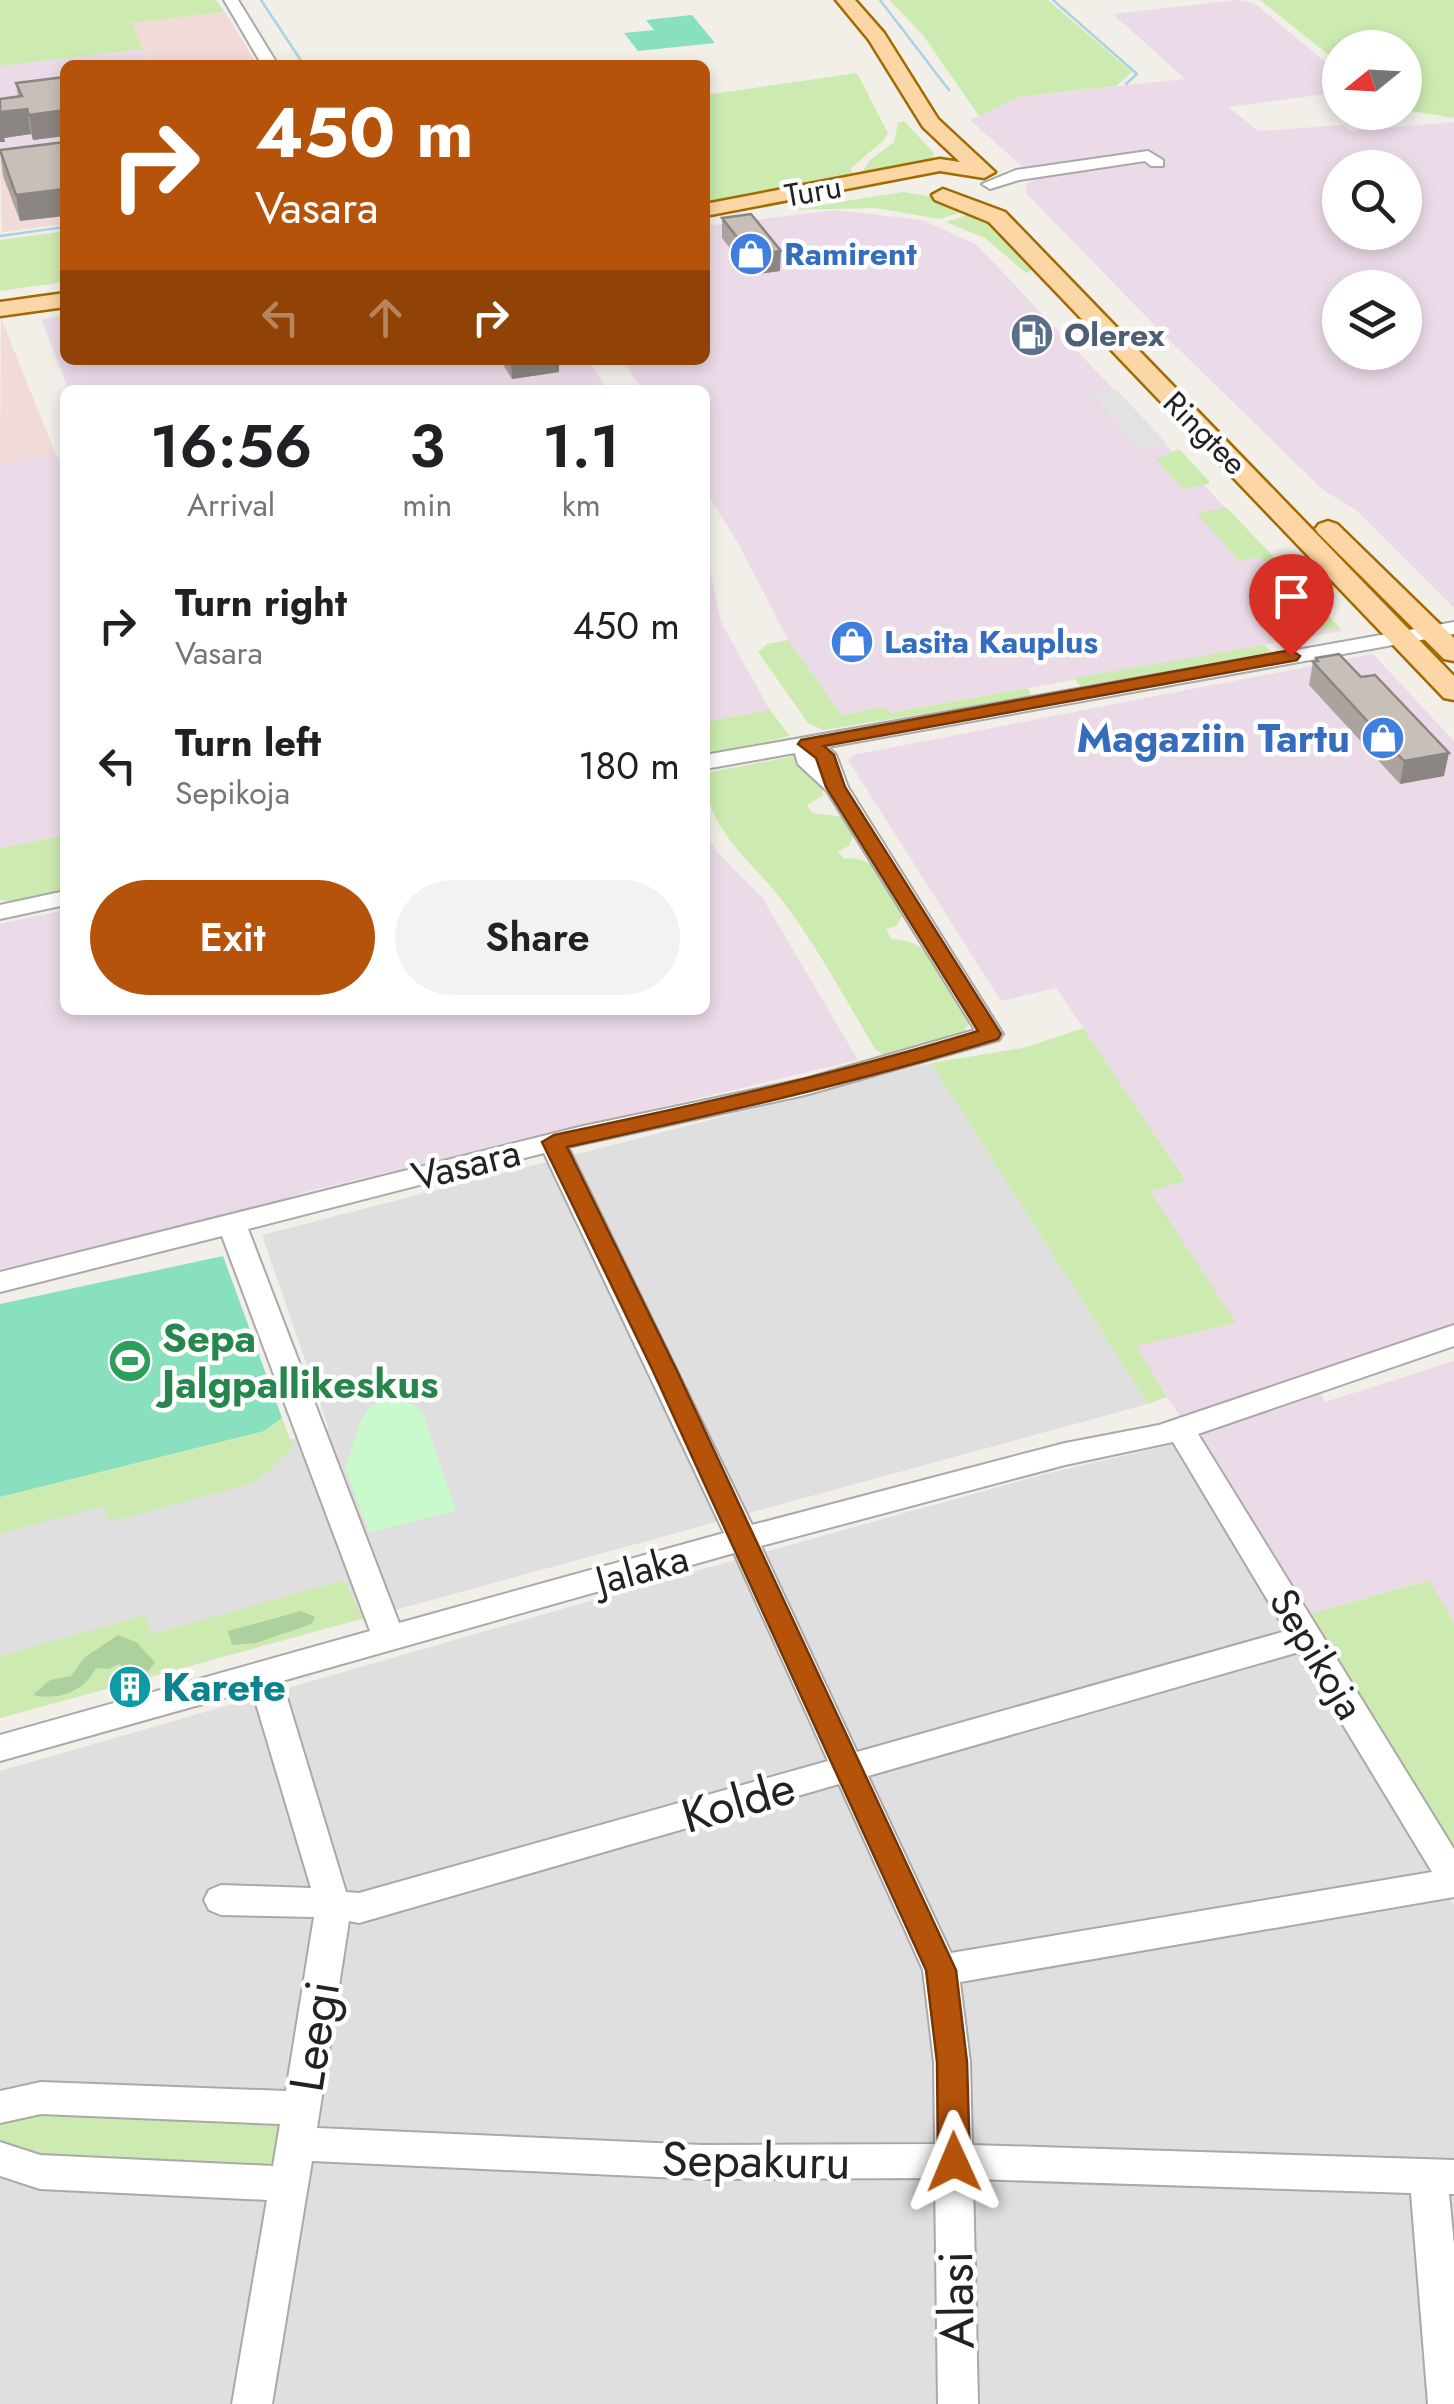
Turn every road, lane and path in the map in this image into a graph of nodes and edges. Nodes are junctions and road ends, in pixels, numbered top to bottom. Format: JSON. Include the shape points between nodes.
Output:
{"nodes":[{"id":1,"x":232,"y":0,"type":"edge"},
{"id":2,"x":827,"y":0,"type":"edge"},
{"id":3,"x":844,"y":0,"type":"edge"},
{"id":4,"x":267,"y":60,"type":"edge"},
{"id":5,"x":1157,"y":163,"type":"dead end"},
{"id":6,"x":931,"y":180,"type":"junction"},
{"id":7,"x":987,"y":181,"type":"junction"},
{"id":8,"x":710,"y":210,"type":"edge"},
{"id":9,"x":60,"y":301,"type":"edge"},
{"id":10,"x":0,"y":309,"type":"edge"},
{"id":11,"x":1444,"y":630,"type":"edge"},
{"id":12,"x":1402,"y":637,"type":"junction"},
{"id":13,"x":1454,"y":653,"type":"edge"},
{"id":14,"x":1454,"y":692,"type":"edge"},
{"id":15,"x":807,"y":744,"type":"junction"},
{"id":16,"x":710,"y":761,"type":"edge"},
{"id":17,"x":60,"y":899,"type":"edge"},
{"id":18,"x":0,"y":912,"type":"edge"},
{"id":19,"x":554,"y":1142,"type":"junction"},
{"id":20,"x":233,"y":1227,"type":"junction"},
{"id":21,"x":0,"y":1282,"type":"edge"},
{"id":22,"x":1454,"y":1335,"type":"edge"},
{"id":23,"x":1180,"y":1429,"type":"junction"},
{"id":24,"x":743,"y":1541,"type":"junction"},
{"id":25,"x":1307,"y":1637,"type":"junction"},
{"id":26,"x":389,"y":1638,"type":"junction"},
{"id":27,"x":264,"y":1674,"type":"junction"},
{"id":28,"x":0,"y":1748,"type":"edge"},
{"id":29,"x":848,"y":1768,"type":"junction"},
{"id":30,"x":1454,"y":1880,"type":"edge"},
{"id":31,"x":221,"y":1900,"type":"dead end"},
{"id":32,"x":332,"y":1906,"type":"junction"},
{"id":33,"x":941,"y":1970,"type":"junction"},
{"id":34,"x":0,"y":2107,"type":"edge"},
{"id":35,"x":300,"y":2126,"type":"junction"},
{"id":36,"x":0,"y":2160,"type":"edge"},
{"id":37,"x":954,"y":2162,"type":"junction"},
{"id":38,"x":1442,"y":2177,"type":"edge"},
{"id":39,"x":288,"y":2184,"type":"junction"},
{"id":40,"x":252,"y":2404,"type":"edge"},
{"id":41,"x":958,"y":2404,"type":"edge"},
{"id":42,"x":1448,"y":2404,"type":"edge"}],
"edges":[{"from":1,"to":4,"type":"street"},
{"from":2,"to":6,"type":"main road","via":[[861,40],[909,120],[942,154]]},
{"from":3,"to":7,"type":"main road","name":"Ringtee","via":[[876,36],[930,123]]},
{"from":5,"to":7,"type":"street","via":[[1148,156]]},
{"from":6,"to":7,"type":"main road","via":[[968,194]]},
{"from":6,"to":7,"type":"main road","via":[[963,165]]},
{"from":6,"to":8,"type":"main road","name":"Turu"},
{"from":6,"to":12,"type":"main road","name":"Ringtee","via":[[997,217]]},
{"from":7,"to":11,"type":"main road","name":"Ringtee","via":[[987,196],[1011,212],[1230,439]]},
{"from":9,"to":10,"type":"main road"},
{"from":11,"to":12,"type":"street"},
{"from":11,"to":13,"type":"main road","name":"Ringtee"},
{"from":12,"to":14,"type":"main road","name":"Ringtee"},
{"from":12,"to":15,"type":"street"},
{"from":15,"to":16,"type":"street"},
{"from":15,"to":19,"type":"street","name":"Vasara","via":[[806,759],[836,787],[990,1034],[742,1102]]},
{"from":17,"to":18,"type":"street"},
{"from":19,"to":20,"type":"street","name":"Vasara"},
{"from":19,"to":24,"type":"street","name":"Alasi"},
{"from":20,"to":21,"type":"street","name":"Vasara"},
{"from":20,"to":26,"type":"street"},
{"from":22,"to":23,"type":"street","name":"Jalaka"},
{"from":23,"to":24,"type":"street","name":"Jalaka"},
{"from":23,"to":25,"type":"street","name":"Sepikoja"},
{"from":24,"to":26,"type":"street","name":"Jalaka"},
{"from":24,"to":29,"type":"street","name":"Alasi"},
{"from":25,"to":29,"type":"street","name":"Kolde"},
{"from":25,"to":30,"type":"street","name":"Sepikoja"},
{"from":26,"to":27,"type":"street","name":"Jalaka"},
{"from":27,"to":28,"type":"street","name":"Jalaka"},
{"from":27,"to":32,"type":"street","name":"Leegi"},
{"from":29,"to":32,"type":"street","name":"Kolde","via":[[359,1908]]},
{"from":29,"to":33,"type":"street","name":"Alasi"},
{"from":30,"to":33,"type":"street"},
{"from":31,"to":32,"type":"street","name":"Kolde"},
{"from":32,"to":35,"type":"street","name":"Leegi"},
{"from":33,"to":37,"type":"street","name":"Alasi"},
{"from":34,"to":35,"type":"street","name":"Sepakuru","via":[[41,2098]]},
{"from":35,"to":37,"type":"street","name":"Sepakuru","via":[[702,2162]]},
{"from":35,"to":39,"type":"street","name":"Leegi"},
{"from":36,"to":39,"type":"street","via":[[40,2172]]},
{"from":37,"to":38,"type":"street","name":"Sepakuru"},
{"from":37,"to":41,"type":"street","name":"Alasi"},
{"from":38,"to":42,"type":"street"},
{"from":39,"to":40,"type":"street","name":"Leegi"}]}
